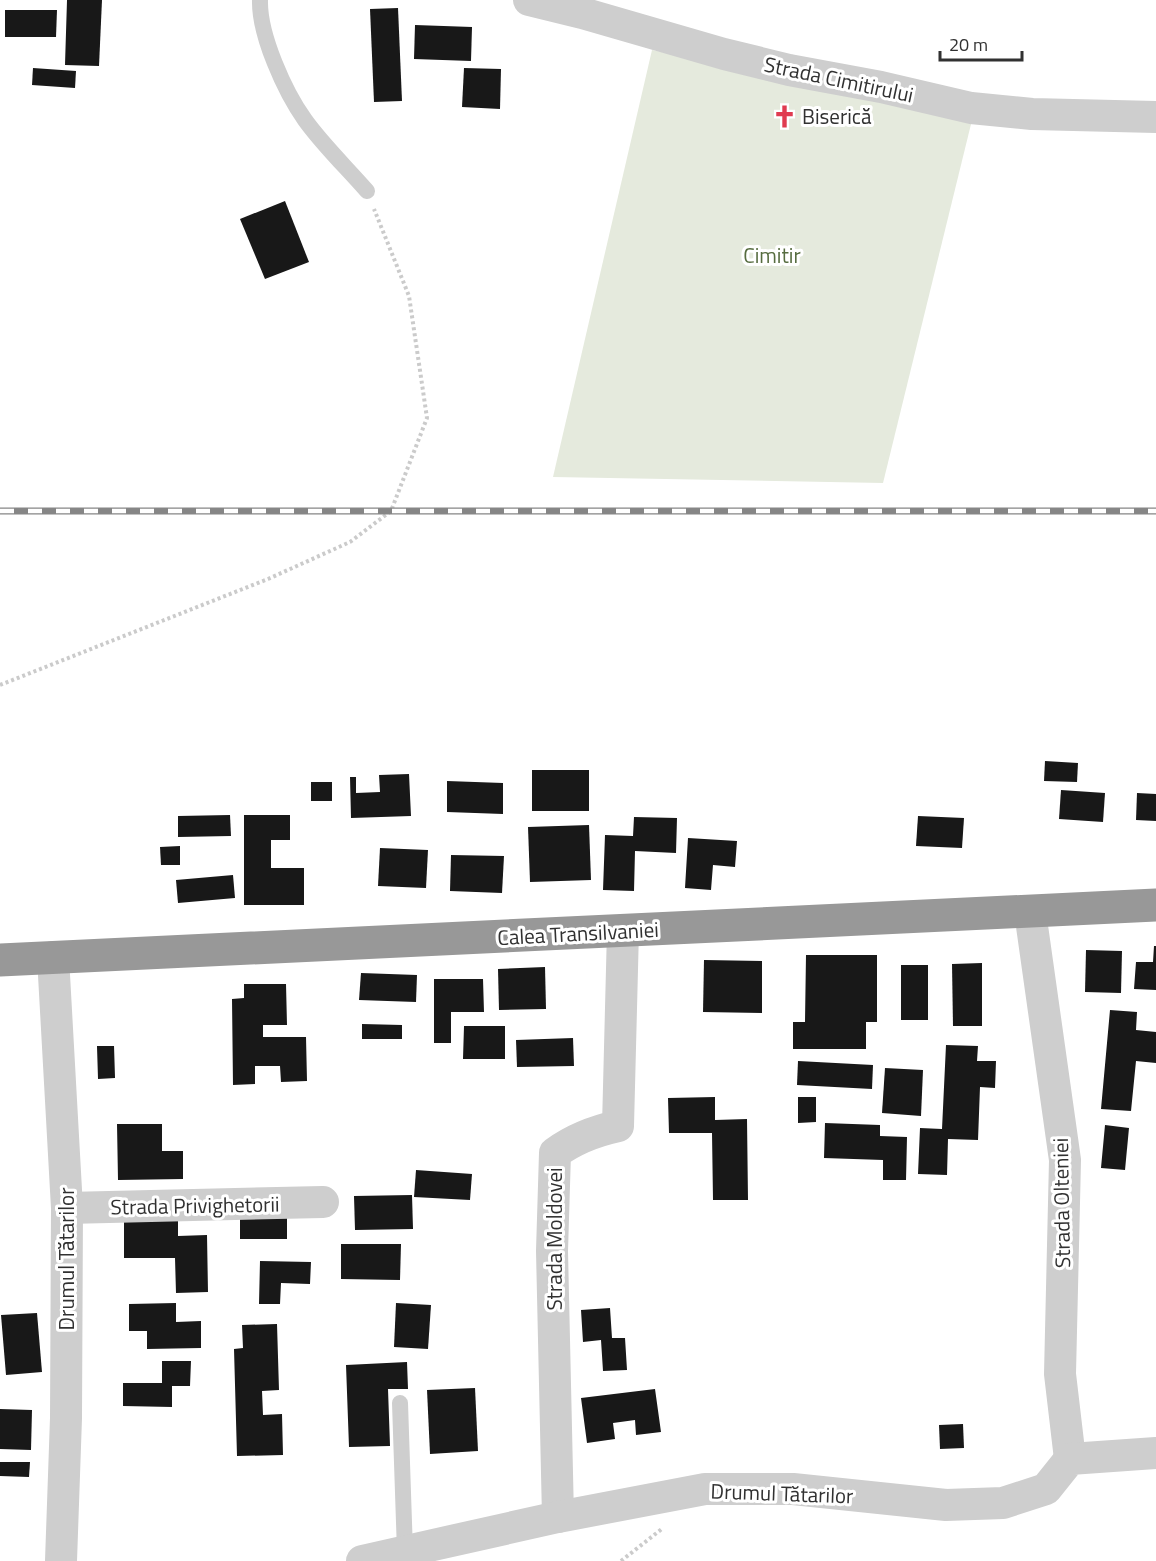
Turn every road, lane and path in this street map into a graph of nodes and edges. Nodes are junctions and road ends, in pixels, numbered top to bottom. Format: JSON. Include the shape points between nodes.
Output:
{"nodes":[{"id":1,"x":260,"y":0,"type":"edge"},
{"id":2,"x":529,"y":0,"type":"edge"},
{"id":3,"x":583,"y":7,"type":"edge"},
{"id":4,"x":1156,"y":117,"type":"edge"},
{"id":5,"x":367,"y":191,"type":"joint"},
{"id":6,"x":0,"y":685,"type":"edge"},
{"id":7,"x":1156,"y":905,"type":"edge"},
{"id":8,"x":1030,"y":912,"type":"junction"},
{"id":9,"x":623,"y":930,"type":"junction"},
{"id":10,"x":53,"y":957,"type":"junction"},
{"id":11,"x":0,"y":960,"type":"edge"},
{"id":12,"x":323,"y":1202,"type":"dead end"},
{"id":13,"x":67,"y":1208,"type":"junction"},
{"id":14,"x":400,"y":1402,"type":"dead end"},
{"id":15,"x":1156,"y":1453,"type":"edge"},
{"id":16,"x":1070,"y":1459,"type":"junction"},
{"id":17,"x":558,"y":1517,"type":"junction"},
{"id":18,"x":405,"y":1552,"type":"junction"},
{"id":19,"x":61,"y":1561,"type":"edge"},
{"id":20,"x":362,"y":1561,"type":"edge"}],
"edges":[{"from":1,"to":5,"type":"lane","via":[[260,17],[279,72],[305,120]]},
{"from":2,"to":3,"type":"street","name":"Strada Cimitirului"},
{"from":3,"to":4,"type":"street","name":"Strada Cimitirului","via":[[673,40],[789,70],[971,108],[1032,114]]},
{"from":5,"to":6,"type":"path","via":[[409,296],[427,418],[392,511],[350,542],[268,579]]},
{"from":7,"to":8,"type":"highway","name":"Calea Transilvaniei"},
{"from":8,"to":9,"type":"highway","name":"Calea Transilvaniei"},
{"from":8,"to":16,"type":"street","name":"Strada Olteniei","via":[[1065,1161],[1060,1374]]},
{"from":9,"to":10,"type":"highway","name":"Calea Transilvaniei"},
{"from":9,"to":17,"type":"street","name":"Strada Moldovei","via":[[618,1126],[596,1131],[555,1153],[552,1251]]},
{"from":10,"to":11,"type":"highway","name":"Calea Transilvaniei"},
{"from":10,"to":13,"type":"street","name":"Drumul Tătarilor"},
{"from":12,"to":13,"type":"street","name":"Strada Privighetorii"},
{"from":13,"to":19,"type":"street","name":"Drumul Tătarilor"},
{"from":14,"to":18,"type":"lane"},
{"from":15,"to":16,"type":"street"},
{"from":16,"to":17,"type":"street","name":"Drumul Tătarilor","via":[[1046,1489],[1003,1503],[946,1505],[793,1489],[705,1489]]},
{"from":17,"to":18,"type":"street","name":"Drumul Tătarilor"},
{"from":18,"to":20,"type":"street","name":"Drumul Tătarilor"}]}
